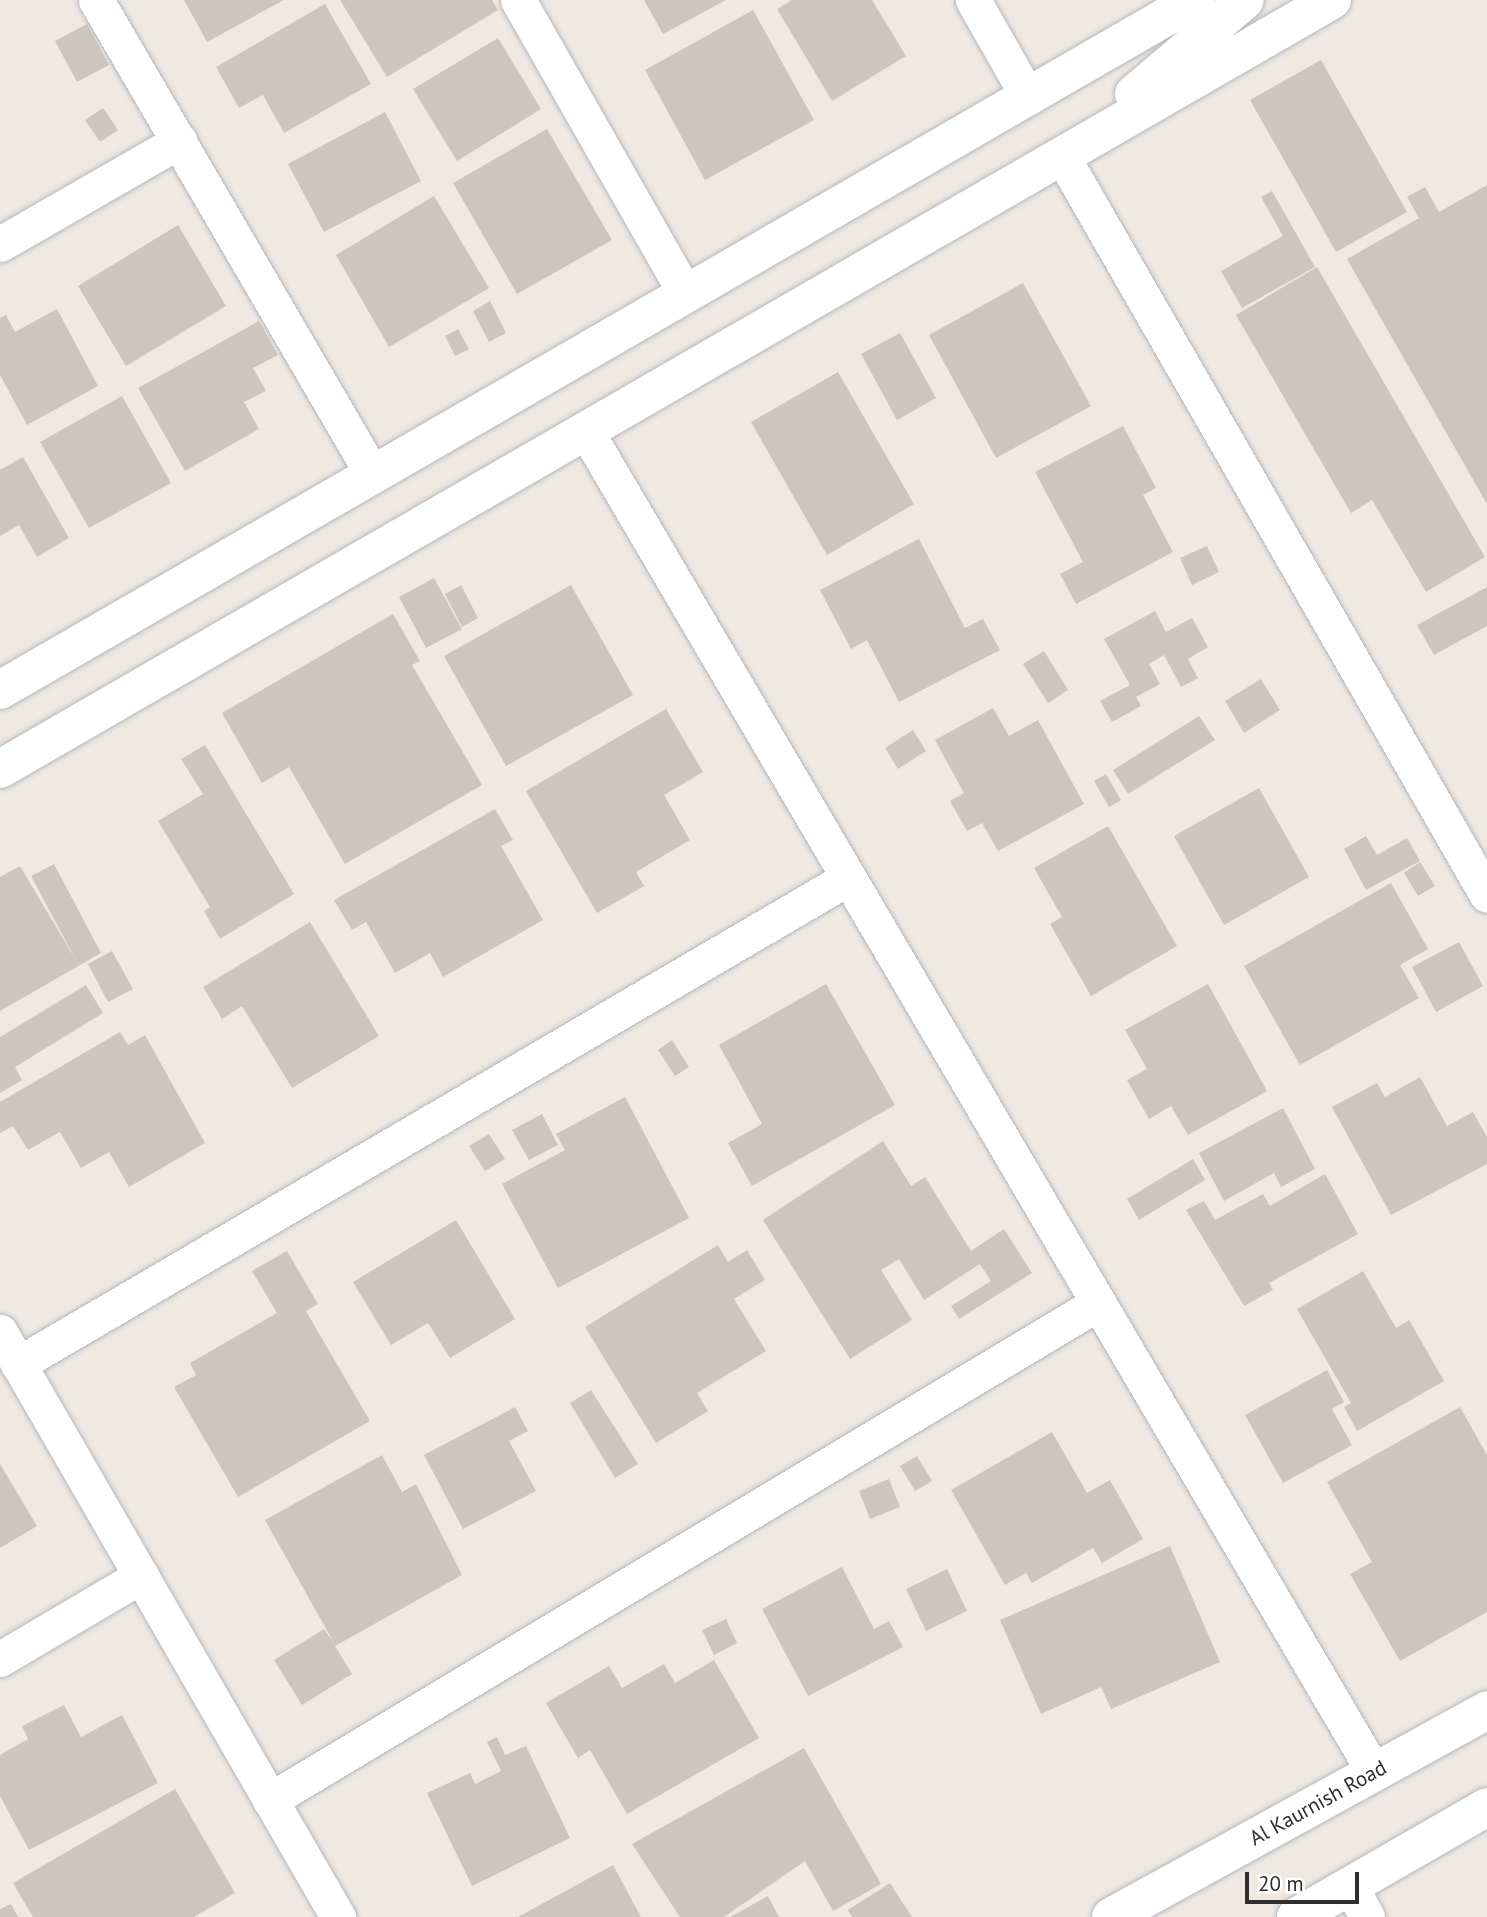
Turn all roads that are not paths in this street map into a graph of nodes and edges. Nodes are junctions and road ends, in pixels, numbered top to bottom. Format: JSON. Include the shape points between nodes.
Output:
{"nodes":[{"id":1,"x":96,"y":0,"type":"edge"},
{"id":2,"x":518,"y":0,"type":"edge"},
{"id":3,"x":973,"y":0,"type":"edge"},
{"id":4,"x":1195,"y":0,"type":"edge"},
{"id":5,"x":1245,"y":0,"type":"edge"},
{"id":6,"x":1332,"y":0,"type":"edge"},
{"id":7,"x":1028,"y":97,"type":"junction"},
{"id":8,"x":179,"y":141,"type":"junction"},
{"id":9,"x":1062,"y":156,"type":"junction"},
{"id":10,"x":0,"y":244,"type":"edge"},
{"id":11,"x":686,"y":294,"type":"junction"},
{"id":12,"x":586,"y":431,"type":"junction"},
{"id":13,"x":373,"y":475,"type":"junction"},
{"id":14,"x":0,"y":690,"type":"edge"},
{"id":15,"x":0,"y":769,"type":"edge"},
{"id":16,"x":848,"y":878,"type":"junction"},
{"id":17,"x":1487,"y":895,"type":"edge"},
{"id":18,"x":1098,"y":1303,"type":"junction"},
{"id":19,"x":0,"y":1332,"type":"edge"},
{"id":20,"x":18,"y":1364,"type":"junction"},
{"id":21,"x":141,"y":1576,"type":"junction"},
{"id":22,"x":0,"y":1659,"type":"edge"},
{"id":23,"x":1487,"y":1710,"type":"edge"},
{"id":24,"x":1374,"y":1772,"type":"junction"},
{"id":25,"x":270,"y":1800,"type":"junction"},
{"id":26,"x":1487,"y":1807,"type":"edge"},
{"id":27,"x":1358,"y":1901,"type":"edge"},
{"id":28,"x":338,"y":1917,"type":"edge"},
{"id":29,"x":1111,"y":1917,"type":"edge"},
{"id":30,"x":1296,"y":1917,"type":"edge"}],
"edges":[{"from":1,"to":8,"type":"street"},
{"from":2,"to":11,"type":"street"},
{"from":3,"to":7,"type":"street"},
{"from":4,"to":7,"type":"street"},
{"from":5,"to":9,"type":"street"},
{"from":6,"to":9,"type":"street"},
{"from":7,"to":11,"type":"street"},
{"from":8,"to":10,"type":"street"},
{"from":8,"to":13,"type":"street"},
{"from":9,"to":12,"type":"street"},
{"from":9,"to":17,"type":"street"},
{"from":11,"to":13,"type":"street"},
{"from":12,"to":15,"type":"street"},
{"from":12,"to":16,"type":"street"},
{"from":13,"to":14,"type":"street"},
{"from":16,"to":18,"type":"street"},
{"from":16,"to":20,"type":"street"},
{"from":18,"to":24,"type":"street"},
{"from":18,"to":25,"type":"street"},
{"from":19,"to":20,"type":"street"},
{"from":20,"to":21,"type":"street"},
{"from":21,"to":22,"type":"street"},
{"from":21,"to":25,"type":"street"},
{"from":23,"to":24,"type":"street","name":"Al Kaurnish Road"},
{"from":24,"to":29,"type":"street","name":"Al Kaurnish Road"},
{"from":25,"to":28,"type":"street"},
{"from":26,"to":27,"type":"street"},
{"from":27,"to":30,"type":"street"}]}
